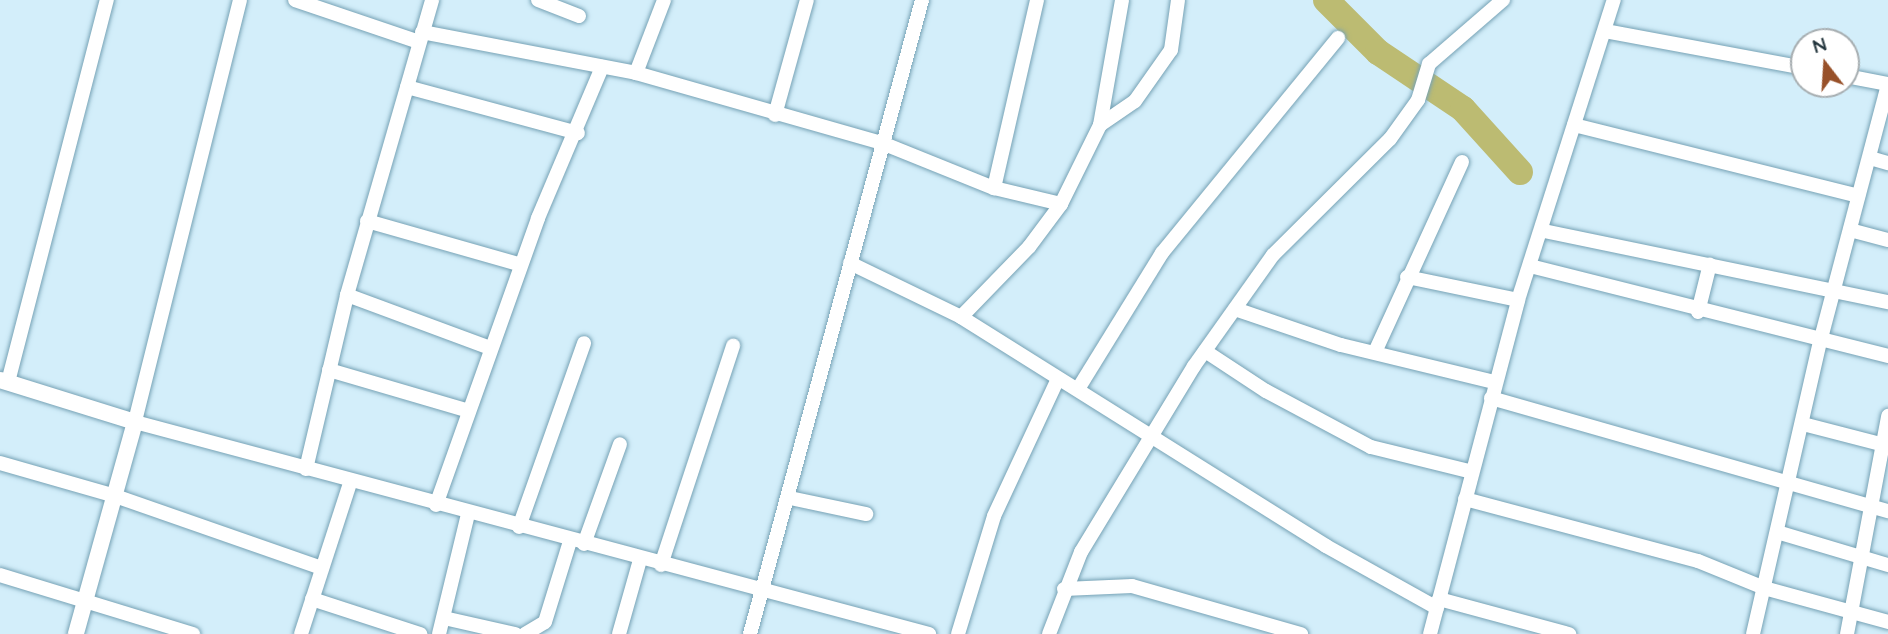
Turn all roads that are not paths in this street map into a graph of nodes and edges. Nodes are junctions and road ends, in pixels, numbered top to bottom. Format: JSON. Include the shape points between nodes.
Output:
{"nodes":[{"id":1,"x":107,"y":0,"type":"edge"},
{"id":2,"x":240,"y":0,"type":"edge"},
{"id":3,"x":295,"y":0,"type":"edge"},
{"id":4,"x":432,"y":0,"type":"edge"},
{"id":5,"x":538,"y":0,"type":"edge"},
{"id":6,"x":664,"y":0,"type":"edge"},
{"id":7,"x":807,"y":0,"type":"edge"},
{"id":8,"x":922,"y":0,"type":"edge"},
{"id":9,"x":1037,"y":0,"type":"edge"},
{"id":10,"x":1122,"y":0,"type":"edge"},
{"id":11,"x":1178,"y":0,"type":"edge"},
{"id":12,"x":1503,"y":0,"type":"edge"},
{"id":13,"x":1614,"y":0,"type":"edge"},
{"id":14,"x":579,"y":16,"type":"dead end"},
{"id":15,"x":1605,"y":31,"type":"junction"},
{"id":16,"x":420,"y":37,"type":"junction"},
{"id":17,"x":1338,"y":38,"type":"dead end"},
{"id":18,"x":1790,"y":65,"type":"edge"},
{"id":19,"x":602,"y":67,"type":"junction"},
{"id":20,"x":636,"y":73,"type":"junction"},
{"id":21,"x":1860,"y":81,"type":"edge"},
{"id":22,"x":407,"y":87,"type":"junction"},
{"id":23,"x":1887,"y":92,"type":"edge"},
{"id":24,"x":775,"y":115,"type":"junction"},
{"id":25,"x":1100,"y":125,"type":"junction"},
{"id":26,"x":1574,"y":125,"type":"junction"},
{"id":27,"x":578,"y":133,"type":"junction"},
{"id":28,"x":882,"y":143,"type":"junction"},
{"id":29,"x":1870,"y":158,"type":"junction"},
{"id":30,"x":1462,"y":162,"type":"dead end"},
{"id":31,"x":1888,"y":163,"type":"edge"},
{"id":32,"x":993,"y":188,"type":"junction"},
{"id":33,"x":1858,"y":196,"type":"junction"},
{"id":34,"x":1061,"y":204,"type":"junction"},
{"id":35,"x":367,"y":221,"type":"junction"},
{"id":36,"x":1850,"y":230,"type":"junction"},
{"id":37,"x":1544,"y":231,"type":"junction"},
{"id":38,"x":1888,"y":240,"type":"edge"},
{"id":39,"x":849,"y":263,"type":"junction"},
{"id":40,"x":1710,"y":264,"type":"junction"},
{"id":41,"x":521,"y":265,"type":"junction"},
{"id":42,"x":1530,"y":266,"type":"junction"},
{"id":43,"x":1407,"y":278,"type":"junction"},
{"id":44,"x":1835,"y":290,"type":"junction"},
{"id":45,"x":347,"y":295,"type":"junction"},
{"id":46,"x":1518,"y":300,"type":"junction"},
{"id":47,"x":1888,"y":302,"type":"edge"},
{"id":48,"x":1235,"y":309,"type":"junction"},
{"id":49,"x":1698,"y":312,"type":"junction"},
{"id":50,"x":961,"y":317,"type":"junction"},
{"id":51,"x":1820,"y":342,"type":"junction"},
{"id":52,"x":583,"y":343,"type":"dead end"},
{"id":53,"x":733,"y":346,"type":"dead end"},
{"id":54,"x":491,"y":348,"type":"junction"},
{"id":55,"x":1205,"y":351,"type":"junction"},
{"id":56,"x":1375,"y":352,"type":"junction"},
{"id":57,"x":1888,"y":356,"type":"edge"},
{"id":58,"x":329,"y":370,"type":"junction"},
{"id":59,"x":1058,"y":379,"type":"junction"},
{"id":60,"x":4,"y":381,"type":"edge"},
{"id":61,"x":1494,"y":382,"type":"junction"},
{"id":62,"x":1077,"y":389,"type":"junction"},
{"id":63,"x":1491,"y":398,"type":"junction"},
{"id":64,"x":469,"y":411,"type":"junction"},
{"id":65,"x":1888,"y":416,"type":"edge"},
{"id":66,"x":135,"y":422,"type":"junction"},
{"id":67,"x":1803,"y":424,"type":"junction"},
{"id":68,"x":1152,"y":433,"type":"junction"},
{"id":69,"x":620,"y":444,"type":"dead end"},
{"id":70,"x":1885,"y":445,"type":"edge"},
{"id":71,"x":0,"y":463,"type":"edge"},
{"id":72,"x":306,"y":470,"type":"junction"},
{"id":73,"x":1469,"y":471,"type":"junction"},
{"id":74,"x":1790,"y":482,"type":"junction"},
{"id":75,"x":351,"y":484,"type":"junction"},
{"id":76,"x":115,"y":496,"type":"junction"},
{"id":77,"x":790,"y":498,"type":"junction"},
{"id":78,"x":1465,"y":499,"type":"junction"},
{"id":79,"x":436,"y":505,"type":"junction"},
{"id":80,"x":1871,"y":506,"type":"junction"},
{"id":81,"x":1888,"y":511,"type":"edge"},
{"id":82,"x":467,"y":514,"type":"junction"},
{"id":83,"x":866,"y":514,"type":"dead end"},
{"id":84,"x":519,"y":527,"type":"junction"},
{"id":85,"x":1777,"y":532,"type":"junction"},
{"id":86,"x":577,"y":542,"type":"junction"},
{"id":87,"x":1861,"y":556,"type":"junction"},
{"id":88,"x":640,"y":560,"type":"junction"},
{"id":89,"x":661,"y":565,"type":"junction"},
{"id":90,"x":1888,"y":565,"type":"edge"},
{"id":91,"x":322,"y":568,"type":"junction"},
{"id":92,"x":0,"y":575,"type":"edge"},
{"id":93,"x":762,"y":588,"type":"junction"},
{"id":94,"x":1764,"y":588,"type":"junction"},
{"id":95,"x":1063,"y":589,"type":"junction"},
{"id":96,"x":312,"y":599,"type":"junction"},
{"id":97,"x":87,"y":601,"type":"junction"},
{"id":98,"x":1438,"y":604,"type":"junction"},
{"id":99,"x":1852,"y":612,"type":"junction"},
{"id":100,"x":444,"y":618,"type":"junction"},
{"id":101,"x":1888,"y":622,"type":"edge"},
{"id":102,"x":76,"y":634,"type":"edge"},
{"id":103,"x":193,"y":634,"type":"edge"},
{"id":104,"x":301,"y":634,"type":"edge"},
{"id":105,"x":420,"y":634,"type":"edge"},
{"id":106,"x":439,"y":634,"type":"edge"},
{"id":107,"x":515,"y":634,"type":"edge"},
{"id":108,"x":525,"y":634,"type":"edge"},
{"id":109,"x":619,"y":634,"type":"edge"},
{"id":110,"x":750,"y":634,"type":"edge"},
{"id":111,"x":929,"y":634,"type":"edge"},
{"id":112,"x":958,"y":634,"type":"edge"},
{"id":113,"x":1049,"y":634,"type":"edge"},
{"id":114,"x":1300,"y":634,"type":"edge"},
{"id":115,"x":1430,"y":634,"type":"edge"},
{"id":116,"x":1569,"y":634,"type":"edge"},
{"id":117,"x":1753,"y":634,"type":"edge"},
{"id":118,"x":1847,"y":634,"type":"edge"}],
"edges":[{"from":1,"to":60,"type":"street"},
{"from":2,"to":66,"type":"street"},
{"from":3,"to":16,"type":"street"},
{"from":4,"to":16,"type":"street"},
{"from":5,"to":14,"type":"street"},
{"from":6,"to":20,"type":"street"},
{"from":7,"to":24,"type":"street"},
{"from":8,"to":28,"type":"street"},
{"from":9,"to":32,"type":"street"},
{"from":10,"to":25,"type":"street"},
{"from":11,"to":25,"type":"street","via":[[1171,50],[1135,101]]},
{"from":12,"to":48,"type":"street","via":[[1429,64],[1418,100],[1391,139],[1273,255]]},
{"from":13,"to":15,"type":"street"},
{"from":15,"to":18,"type":"street"},
{"from":15,"to":26,"type":"street"},
{"from":16,"to":19,"type":"street"},
{"from":16,"to":22,"type":"street"},
{"from":17,"to":62,"type":"street","via":[[1162,253]]},
{"from":19,"to":20,"type":"street"},
{"from":19,"to":27,"type":"street"},
{"from":20,"to":24,"type":"street"},
{"from":21,"to":23,"type":"street"},
{"from":22,"to":27,"type":"street"},
{"from":22,"to":35,"type":"street"},
{"from":23,"to":29,"type":"street"},
{"from":24,"to":28,"type":"street"},
{"from":25,"to":34,"type":"street"},
{"from":26,"to":33,"type":"street"},
{"from":26,"to":37,"type":"street"},
{"from":27,"to":41,"type":"street"},
{"from":28,"to":32,"type":"street"},
{"from":28,"to":39,"type":"street"},
{"from":29,"to":31,"type":"street"},
{"from":29,"to":33,"type":"street"},
{"from":30,"to":43,"type":"street"},
{"from":32,"to":34,"type":"street"},
{"from":33,"to":36,"type":"street"},
{"from":34,"to":50,"type":"street","via":[[1029,247]]},
{"from":35,"to":41,"type":"street"},
{"from":35,"to":45,"type":"street"},
{"from":36,"to":38,"type":"street"},
{"from":36,"to":44,"type":"street"},
{"from":37,"to":40,"type":"street"},
{"from":37,"to":42,"type":"street"},
{"from":39,"to":50,"type":"street"},
{"from":39,"to":77,"type":"street"},
{"from":40,"to":44,"type":"street"},
{"from":40,"to":49,"type":"street"},
{"from":41,"to":54,"type":"street"},
{"from":42,"to":46,"type":"street"},
{"from":42,"to":49,"type":"street"},
{"from":43,"to":46,"type":"street"},
{"from":43,"to":56,"type":"street"},
{"from":44,"to":47,"type":"street"},
{"from":44,"to":51,"type":"street"},
{"from":45,"to":54,"type":"street"},
{"from":45,"to":58,"type":"street"},
{"from":46,"to":61,"type":"street"},
{"from":48,"to":55,"type":"street"},
{"from":48,"to":56,"type":"street"},
{"from":49,"to":51,"type":"street"},
{"from":50,"to":59,"type":"street"},
{"from":51,"to":57,"type":"street"},
{"from":51,"to":67,"type":"street"},
{"from":52,"to":84,"type":"street"},
{"from":53,"to":89,"type":"street"},
{"from":54,"to":64,"type":"street"},
{"from":55,"to":68,"type":"street"},
{"from":55,"to":73,"type":"street","via":[[1266,391],[1371,447]]},
{"from":56,"to":61,"type":"street"},
{"from":58,"to":64,"type":"street"},
{"from":58,"to":72,"type":"street"},
{"from":59,"to":62,"type":"street"},
{"from":59,"to":112,"type":"street","via":[[994,516]]},
{"from":60,"to":66,"type":"street"},
{"from":61,"to":63,"type":"street"},
{"from":62,"to":68,"type":"street"},
{"from":63,"to":73,"type":"street"},
{"from":63,"to":74,"type":"street"},
{"from":64,"to":79,"type":"street"},
{"from":65,"to":70,"type":"street"},
{"from":66,"to":72,"type":"street"},
{"from":66,"to":76,"type":"street"},
{"from":67,"to":70,"type":"street"},
{"from":67,"to":74,"type":"street"},
{"from":68,"to":95,"type":"street"},
{"from":68,"to":98,"type":"street","via":[[1326,547]]},
{"from":69,"to":86,"type":"street"},
{"from":70,"to":80,"type":"street"},
{"from":71,"to":76,"type":"street"},
{"from":72,"to":75,"type":"street"},
{"from":73,"to":78,"type":"street"},
{"from":74,"to":80,"type":"street"},
{"from":74,"to":85,"type":"street"},
{"from":75,"to":79,"type":"street"},
{"from":75,"to":91,"type":"street"},
{"from":76,"to":91,"type":"street"},
{"from":76,"to":97,"type":"street"},
{"from":77,"to":83,"type":"street"},
{"from":77,"to":93,"type":"street"},
{"from":78,"to":94,"type":"street","via":[[1698,562]]},
{"from":78,"to":98,"type":"street"},
{"from":79,"to":82,"type":"street"},
{"from":80,"to":81,"type":"street"},
{"from":80,"to":87,"type":"street"},
{"from":82,"to":84,"type":"street"},
{"from":82,"to":100,"type":"street"},
{"from":84,"to":86,"type":"street"},
{"from":85,"to":87,"type":"street"},
{"from":85,"to":94,"type":"street"},
{"from":86,"to":88,"type":"street"},
{"from":86,"to":108,"type":"street","via":[[545,622]]},
{"from":87,"to":90,"type":"street"},
{"from":87,"to":99,"type":"street"},
{"from":88,"to":89,"type":"street"},
{"from":88,"to":109,"type":"street"},
{"from":89,"to":93,"type":"street"},
{"from":91,"to":96,"type":"street"},
{"from":92,"to":97,"type":"street"},
{"from":93,"to":110,"type":"street"},
{"from":93,"to":111,"type":"street"},
{"from":94,"to":99,"type":"street"},
{"from":94,"to":117,"type":"street"},
{"from":95,"to":113,"type":"street"},
{"from":95,"to":114,"type":"street","via":[[1132,586]]},
{"from":96,"to":104,"type":"street"},
{"from":96,"to":105,"type":"street"},
{"from":97,"to":102,"type":"street"},
{"from":97,"to":103,"type":"street"},
{"from":98,"to":115,"type":"street"},
{"from":98,"to":116,"type":"street"},
{"from":99,"to":101,"type":"street"},
{"from":99,"to":118,"type":"street"},
{"from":100,"to":106,"type":"street"},
{"from":100,"to":107,"type":"street"}]}
